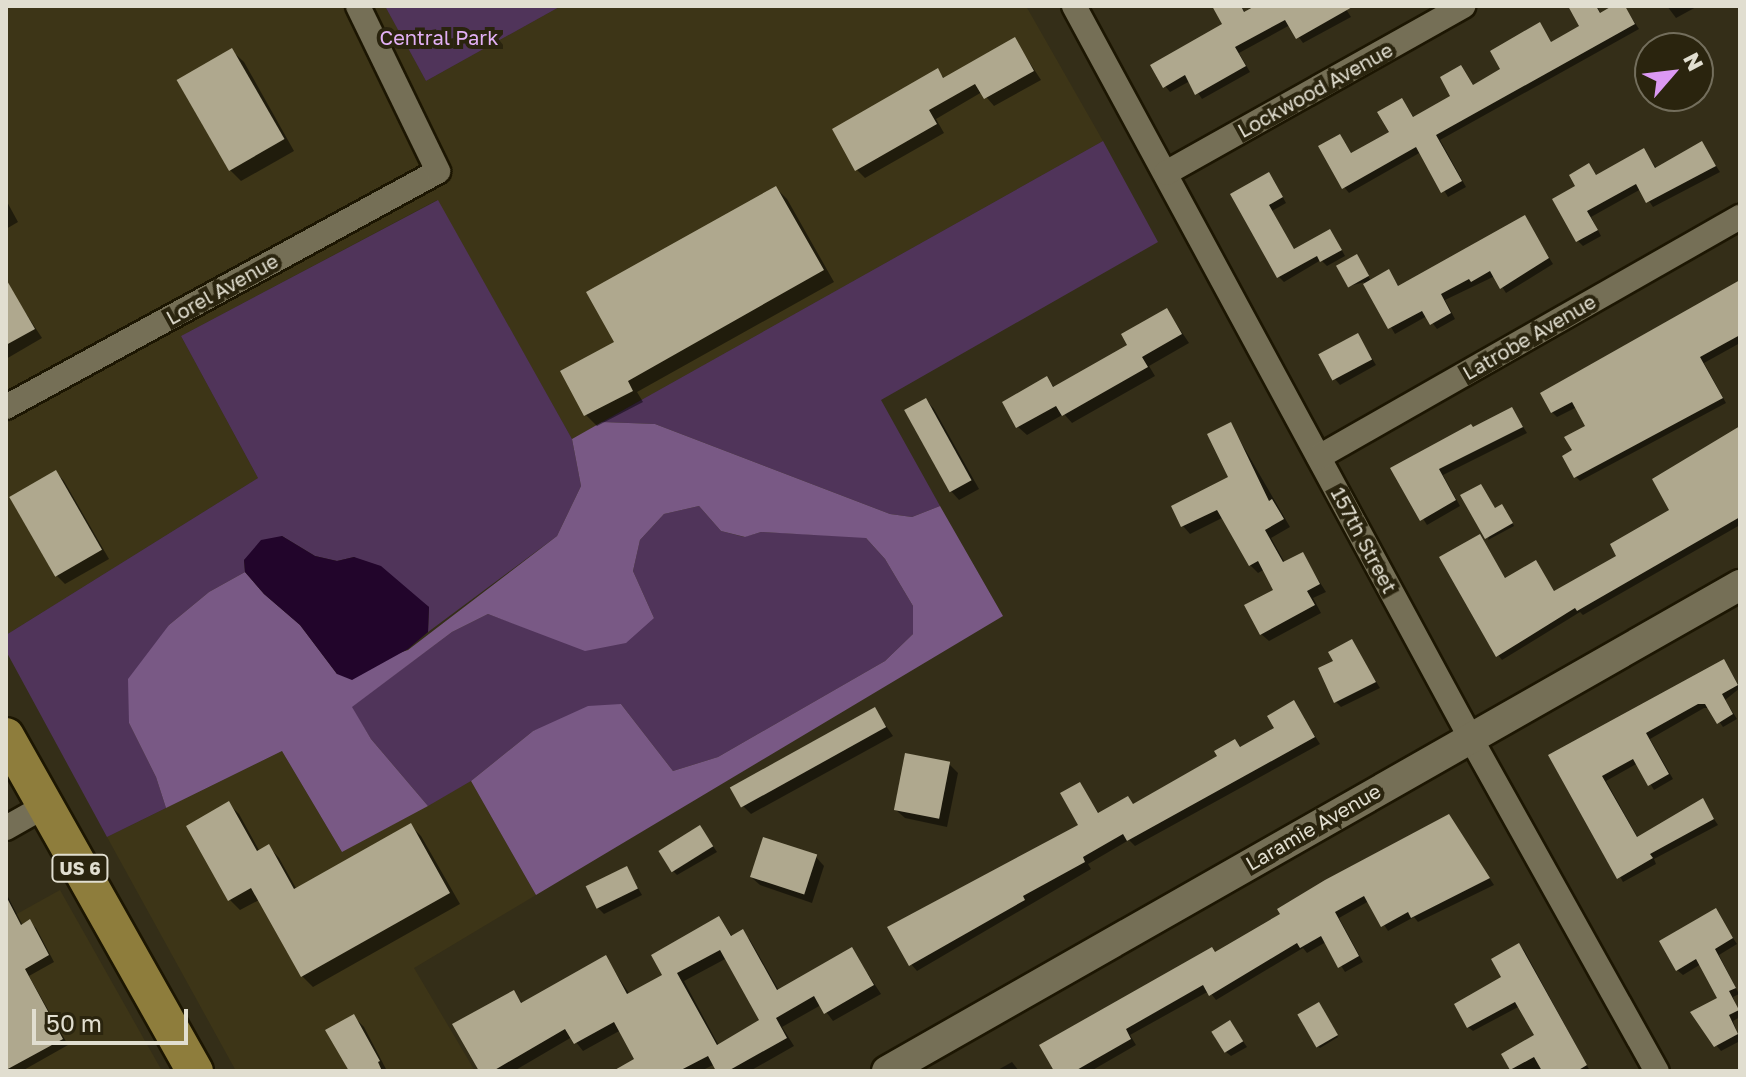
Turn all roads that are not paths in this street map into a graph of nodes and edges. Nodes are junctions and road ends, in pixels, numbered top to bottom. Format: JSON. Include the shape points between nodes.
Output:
{"nodes":[{"id":1,"x":358,"y":6,"type":"edge"},
{"id":2,"x":1074,"y":6,"type":"edge"},
{"id":3,"x":1463,"y":6,"type":"edge"},
{"id":4,"x":1166,"y":173,"type":"junction"},
{"id":5,"x":1740,"y":217,"type":"edge"},
{"id":6,"x":6,"y":407,"type":"edge"},
{"id":7,"x":1319,"y":457,"type":"junction"},
{"id":8,"x":1740,"y":585,"type":"edge"},
{"id":9,"x":6,"y":736,"type":"edge"},
{"id":10,"x":1470,"y":737,"type":"junction"},
{"id":11,"x":45,"y":806,"type":"junction"},
{"id":12,"x":6,"y":828,"type":"edge"},
{"id":13,"x":918,"y":1064,"type":"edge"},
{"id":14,"x":195,"y":1071,"type":"edge"},
{"id":15,"x":887,"y":1071,"type":"edge"},
{"id":16,"x":1657,"y":1071,"type":"edge"}],
"edges":[{"from":1,"to":6,"type":"street","name":"Lorel Avenue","via":[[438,171]]},
{"from":2,"to":4,"type":"street","name":"157th Street"},
{"from":3,"to":4,"type":"street","name":"Lockwood Avenue"},
{"from":4,"to":7,"type":"street","name":"157th Street"},
{"from":5,"to":7,"type":"street","name":"Latrobe Avenue"},
{"from":7,"to":10,"type":"street","name":"157th Street"},
{"from":8,"to":10,"type":"street","name":"Laramie Avenue"},
{"from":9,"to":11,"type":"main road","number":"US 6"},
{"from":10,"to":13,"type":"street","name":"Laramie Avenue"},
{"from":10,"to":16,"type":"street","name":"157th Street"},
{"from":11,"to":12,"type":"street"},
{"from":11,"to":14,"type":"main road","number":"US 6"},
{"from":13,"to":15,"type":"street","name":"Laramie Avenue"}]}
